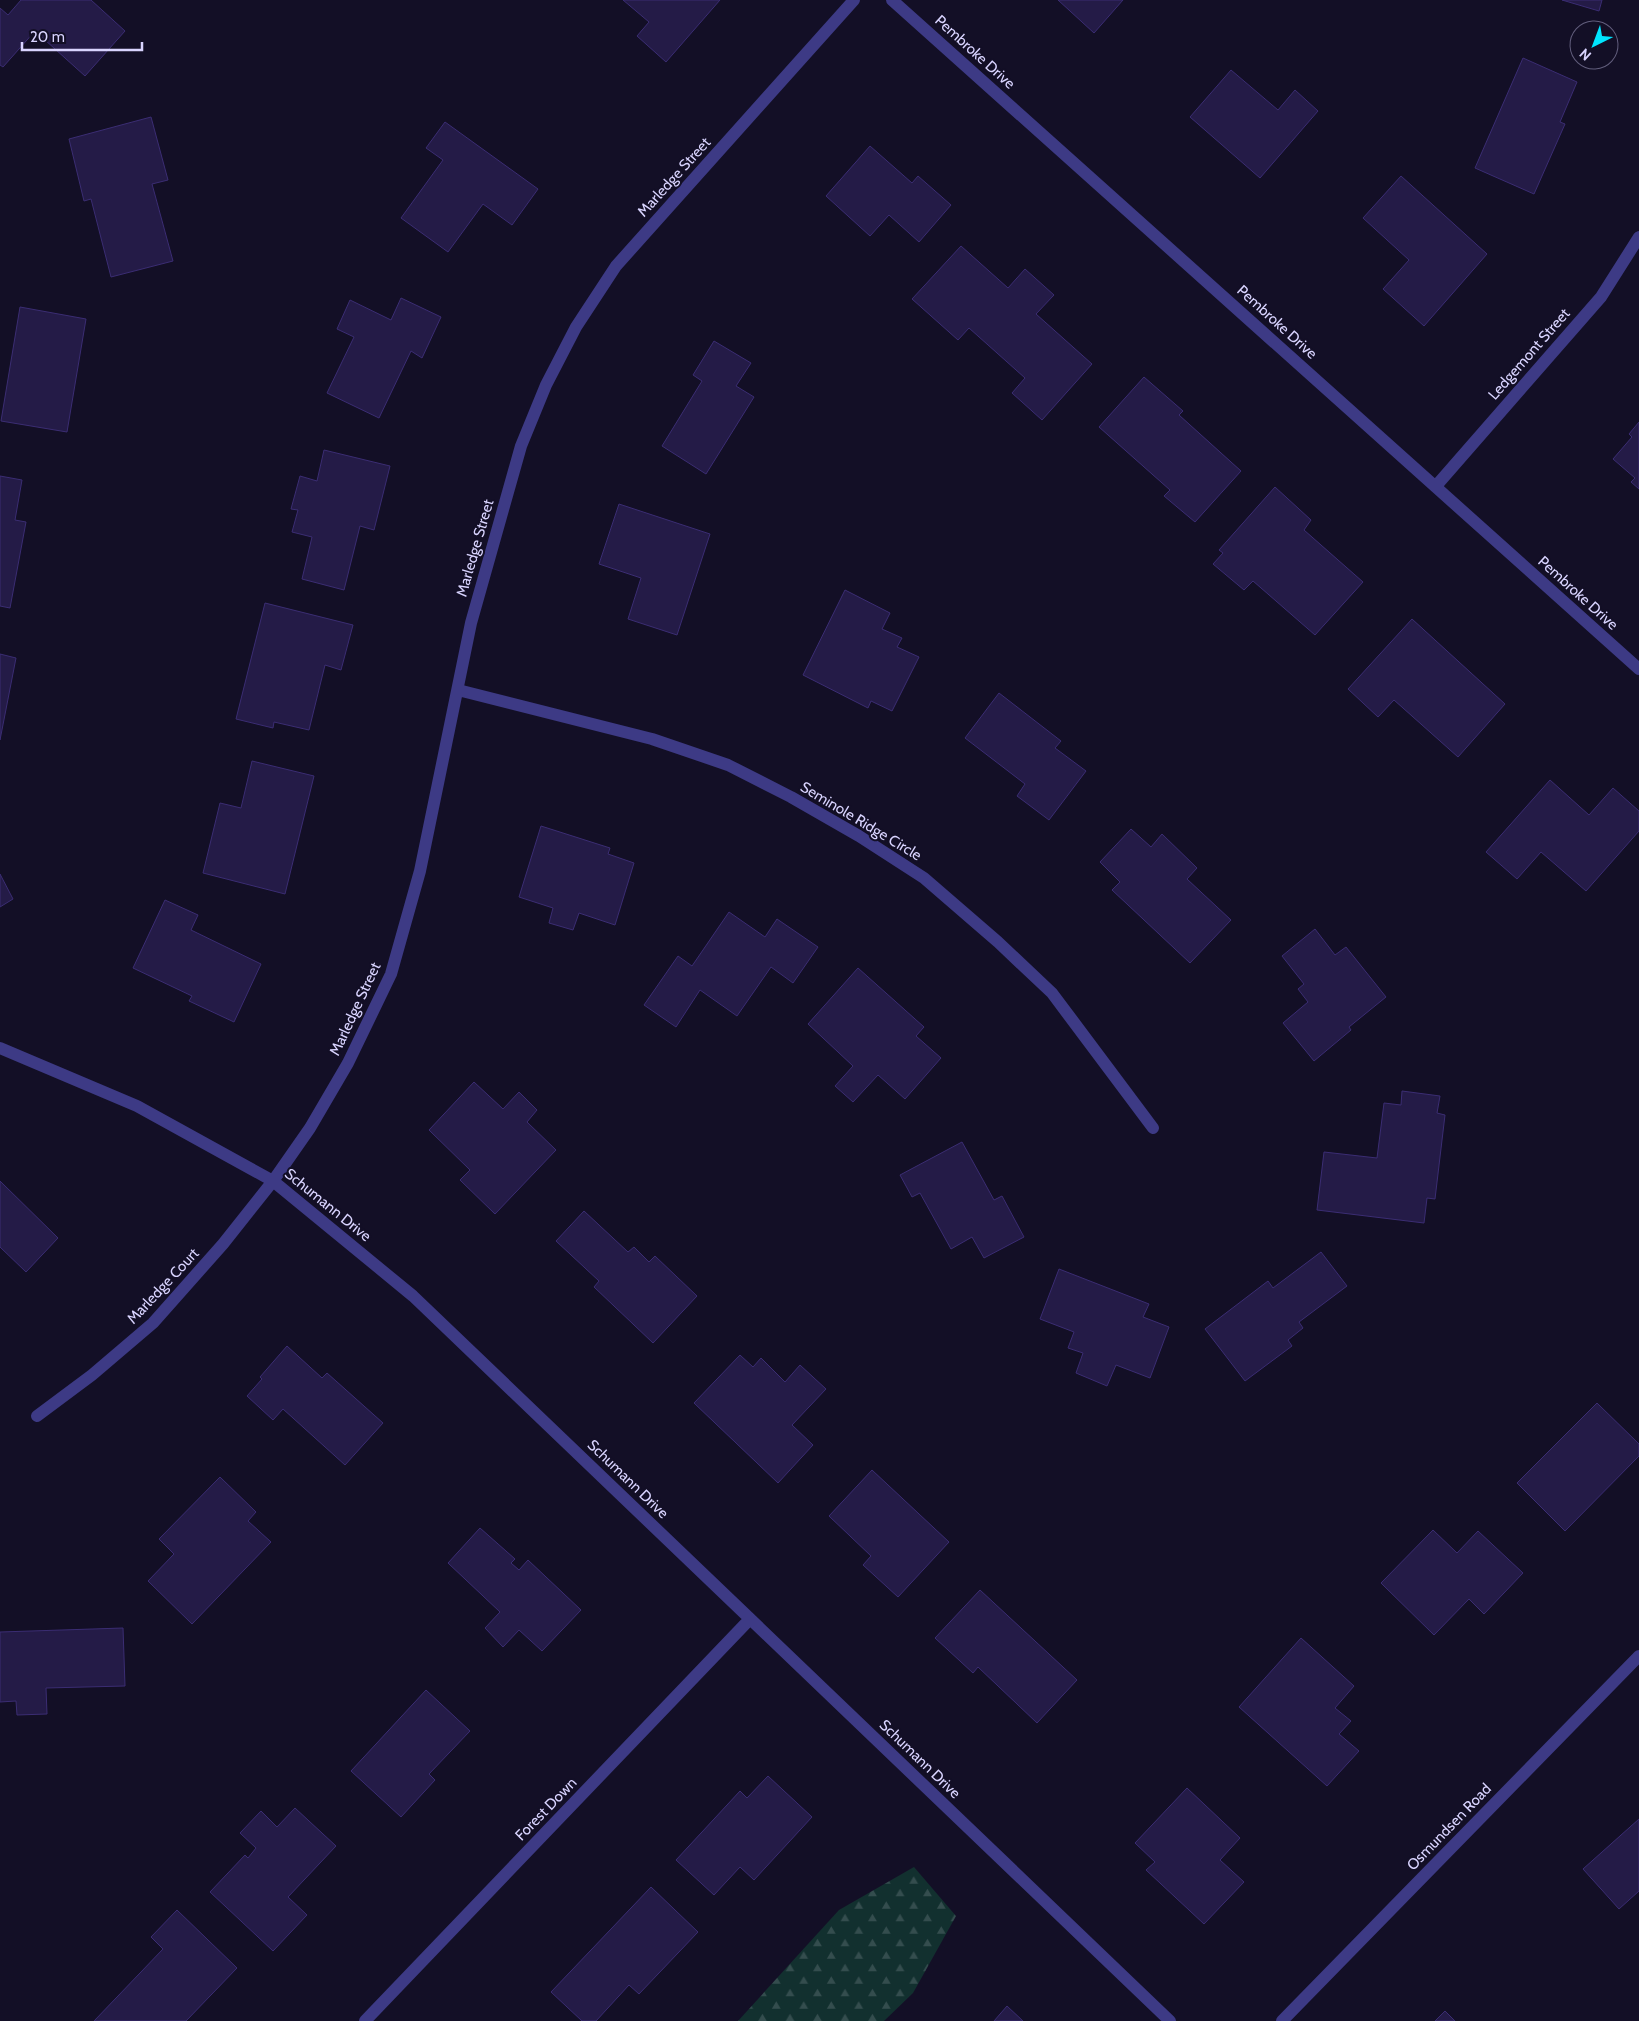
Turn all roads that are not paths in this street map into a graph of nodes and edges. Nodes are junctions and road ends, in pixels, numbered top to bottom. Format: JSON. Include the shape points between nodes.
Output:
{"nodes":[{"id":1,"x":854,"y":0,"type":"edge"},
{"id":2,"x":892,"y":0,"type":"edge"},
{"id":3,"x":1639,"y":237,"type":"edge"},
{"id":4,"x":1436,"y":486,"type":"junction"},
{"id":5,"x":1639,"y":669,"type":"edge"},
{"id":6,"x":458,"y":690,"type":"junction"},
{"id":7,"x":0,"y":1048,"type":"edge"},
{"id":8,"x":1153,"y":1128,"type":"dead end"},
{"id":9,"x":273,"y":1181,"type":"junction"},
{"id":10,"x":37,"y":1416,"type":"dead end"},
{"id":11,"x":750,"y":1619,"type":"junction"},
{"id":12,"x":1639,"y":1656,"type":"edge"},
{"id":13,"x":365,"y":2021,"type":"edge"},
{"id":14,"x":1170,"y":2021,"type":"edge"},
{"id":15,"x":1282,"y":2021,"type":"edge"}],
"edges":[{"from":1,"to":6,"type":"street","name":"Marledge Street","via":[[616,266],[576,327],[546,385],[521,446],[471,623]]},
{"from":2,"to":4,"type":"street","name":"Pembroke Drive"},
{"from":3,"to":4,"type":"street","name":"Ledgemont Street","via":[[1601,297]]},
{"from":4,"to":5,"type":"street","name":"Pembroke Drive"},
{"from":6,"to":8,"type":"street","name":"Seminole Ridge Circle","via":[[652,739],[728,765],[860,836],[924,878],[1052,993]]},
{"from":6,"to":9,"type":"street","name":"Marledge Street","via":[[420,872],[392,974],[348,1063],[310,1128]]},
{"from":7,"to":9,"type":"street","name":"Schumann Drive","via":[[137,1106]]},
{"from":9,"to":10,"type":"street","name":"Marledge Court","via":[[153,1323]]},
{"from":9,"to":11,"type":"street","name":"Schumann Drive","via":[[413,1296]]},
{"from":11,"to":13,"type":"street","name":"Forest Down"},
{"from":11,"to":14,"type":"street","name":"Schumann Drive"},
{"from":12,"to":15,"type":"street","name":"Osmundsen Road"}]}
